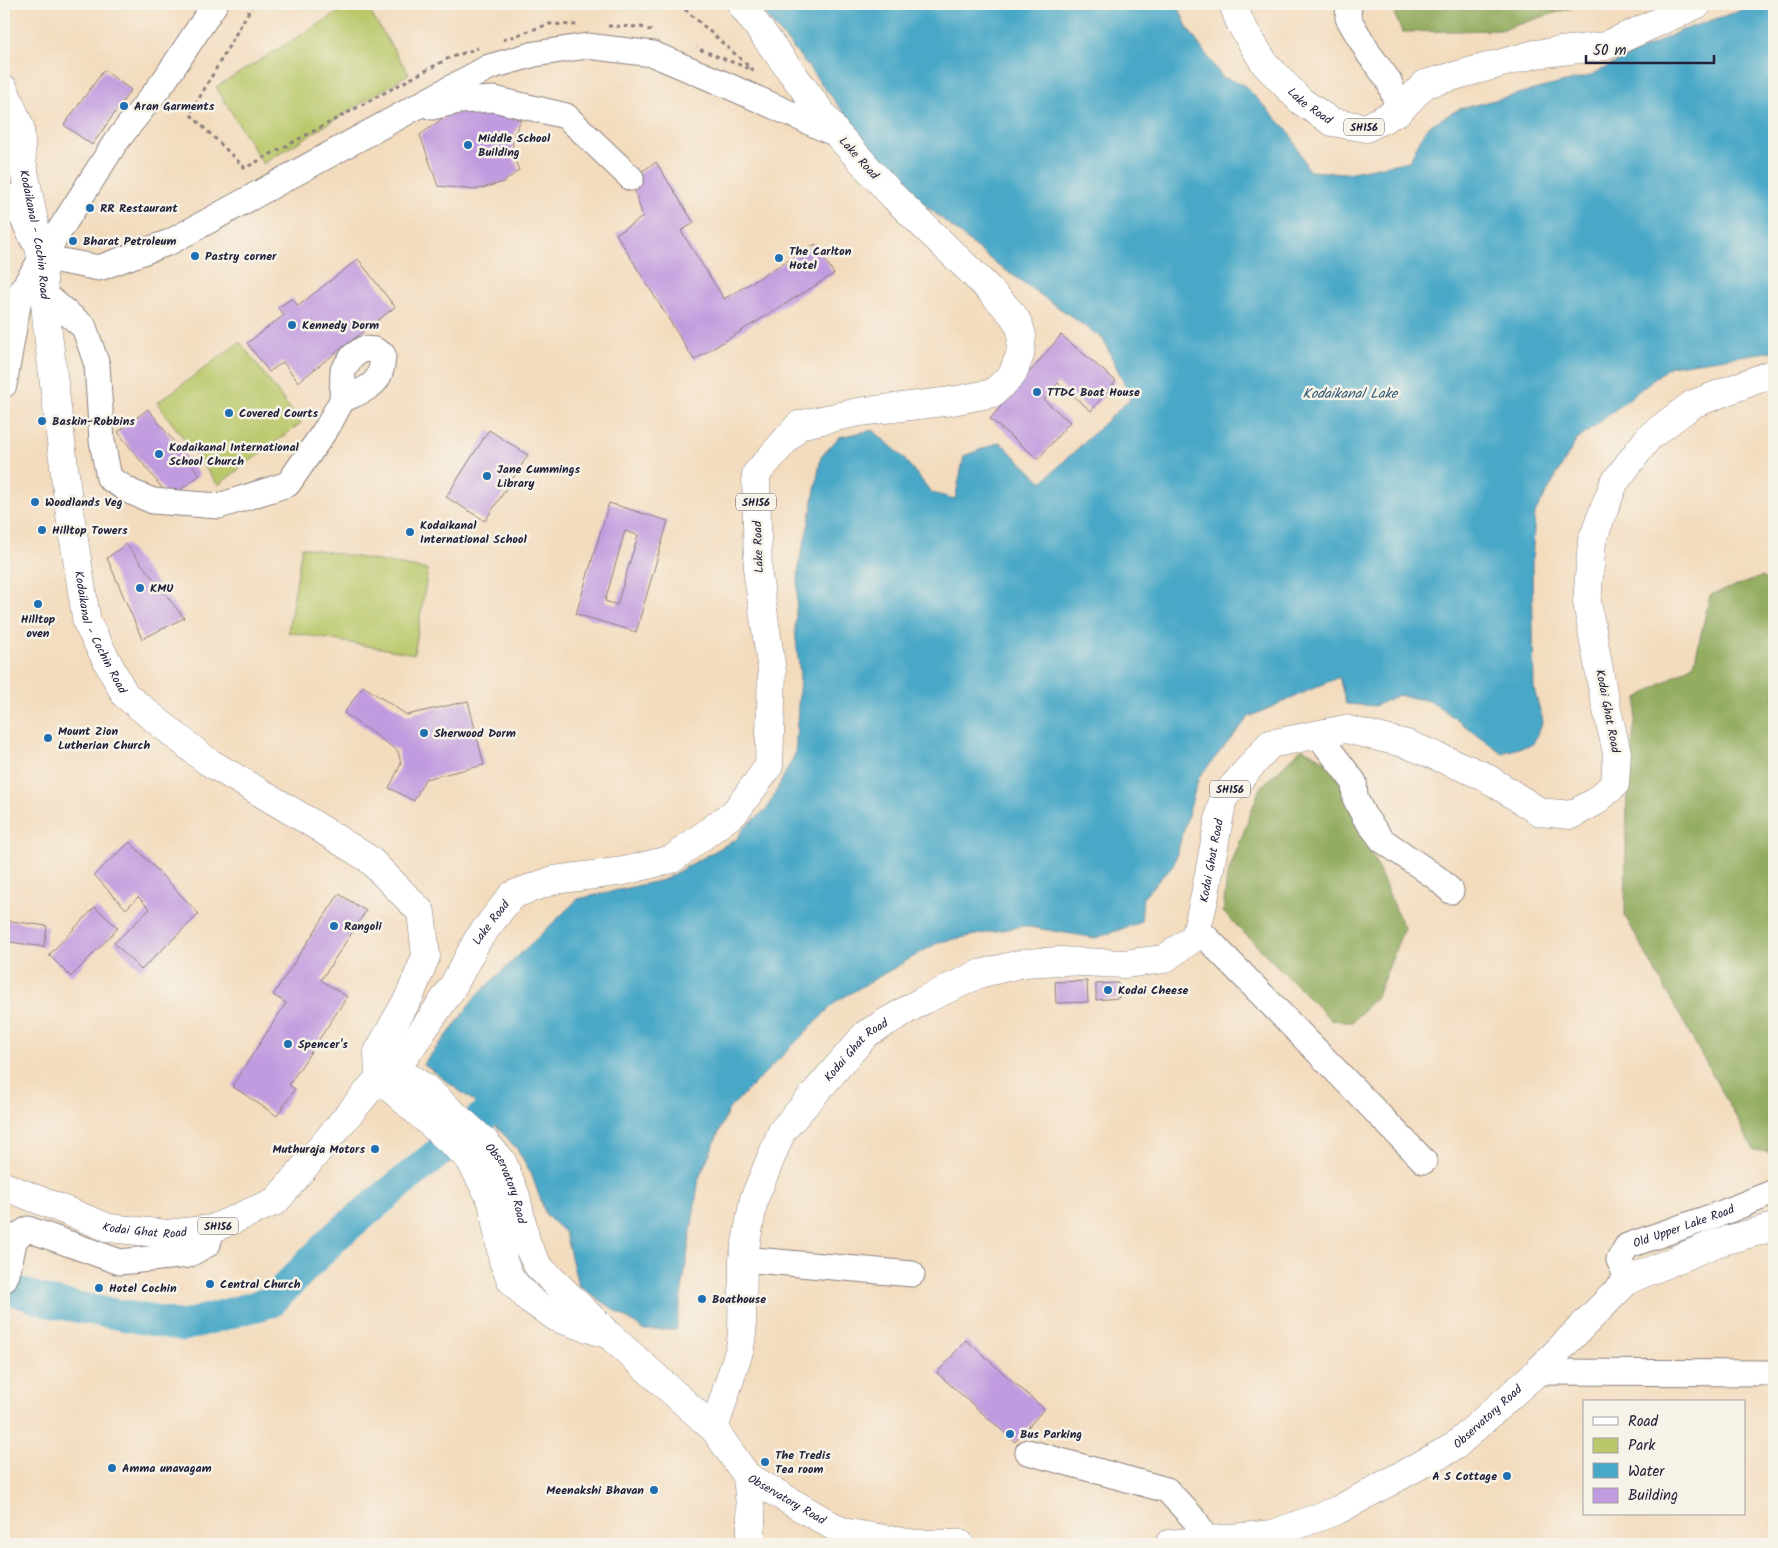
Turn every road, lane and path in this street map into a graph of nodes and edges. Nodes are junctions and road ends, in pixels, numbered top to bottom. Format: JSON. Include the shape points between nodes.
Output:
{"nodes":[{"id":1,"x":214,"y":4,"type":"edge"},
{"id":2,"x":253,"y":4,"type":"edge"},
{"id":3,"x":741,"y":4,"type":"edge"},
{"id":4,"x":1233,"y":4,"type":"edge"},
{"id":5,"x":1348,"y":4,"type":"edge"},
{"id":6,"x":1698,"y":4,"type":"edge"},
{"id":7,"x":450,"y":58,"type":"dead end"},
{"id":8,"x":4,"y":89,"type":"edge"},
{"id":9,"x":1399,"y":111,"type":"junction"},
{"id":10,"x":405,"y":113,"type":"junction"},
{"id":11,"x":838,"y":135,"type":"junction"},
{"id":12,"x":631,"y":178,"type":"dead end"},
{"id":13,"x":4,"y":195,"type":"edge"},
{"id":14,"x":42,"y":257,"type":"junction"},
{"id":15,"x":44,"y":294,"type":"junction"},
{"id":16,"x":47,"y":325,"type":"junction"},
{"id":17,"x":9,"y":348,"type":"junction"},
{"id":18,"x":1774,"y":373,"type":"edge"},
{"id":19,"x":4,"y":385,"type":"edge"},
{"id":20,"x":342,"y":400,"type":"dead end"},
{"id":21,"x":1318,"y":735,"type":"junction"},
{"id":22,"x":1451,"y":891,"type":"dead end"},
{"id":23,"x":1197,"y":928,"type":"junction"},
{"id":24,"x":384,"y":1066,"type":"junction"},
{"id":25,"x":1424,"y":1161,"type":"dead end"},
{"id":26,"x":4,"y":1186,"type":"edge"},
{"id":27,"x":1774,"y":1192,"type":"edge"},
{"id":28,"x":1774,"y":1227,"type":"edge"},
{"id":29,"x":212,"y":1229,"type":"junction"},
{"id":30,"x":742,"y":1259,"type":"junction"},
{"id":31,"x":912,"y":1274,"type":"dead end"},
{"id":32,"x":5,"y":1277,"type":"edge"},
{"id":33,"x":1628,"y":1280,"type":"junction"},
{"id":34,"x":1537,"y":1372,"type":"junction"},
{"id":35,"x":1774,"y":1373,"type":"edge"},
{"id":36,"x":714,"y":1429,"type":"junction"},
{"id":37,"x":1028,"y":1452,"type":"dead end"},
{"id":38,"x":747,"y":1476,"type":"junction"},
{"id":39,"x":1207,"y":1541,"type":"junction"},
{"id":40,"x":750,"y":1544,"type":"edge"},
{"id":41,"x":960,"y":1544,"type":"edge"},
{"id":42,"x":1169,"y":1544,"type":"edge"}],
"edges":[{"from":1,"to":14,"type":"street","via":[[164,81],[115,143]]},
{"from":2,"to":7,"type":"path","via":[[190,114],[245,168]]},
{"from":3,"to":11,"type":"main road","name":"Lake Road","number":"SH156"},
{"from":4,"to":9,"type":"main road","name":"Lake Road","number":"SH156","via":[[1240,24],[1265,64],[1301,101],[1332,122],[1366,128]]},
{"from":5,"to":9,"type":"street","via":[[1348,18],[1389,82]]},
{"from":6,"to":9,"type":"main road","name":"Lake Road","number":"SH156","via":[[1606,46],[1535,54],[1425,84]]},
{"from":8,"to":14,"type":"main road","name":"Kodaikanal - Cochin Road","via":[[20,127],[22,161]]},
{"from":10,"to":11,"type":"street","via":[[490,67],[535,54],[587,46],[653,54]]},
{"from":10,"to":12,"type":"street","via":[[459,101],[494,99],[566,116]]},
{"from":10,"to":14,"type":"street","via":[[170,242],[99,268]]},
{"from":11,"to":24,"type":"main road","name":"Lake Road","number":"SH156","via":[[894,197],[1013,315],[1022,334],[1022,345],[1012,375],[993,393],[859,412],[800,425],[793,432],[756,474],[758,576],[772,671],[769,766],[735,812],[672,859],[624,871],[554,880],[512,895],[478,938],[452,988]]},
{"from":13,"to":14,"type":"street","via":[[18,211]]},
{"from":14,"to":15,"type":"main road","name":"Kodaikanal - Cochin Road"},
{"from":14,"to":17,"type":"street","via":[[20,292]]},
{"from":15,"to":16,"type":"main road","name":"Kodaikanal - Cochin Road"},
{"from":15,"to":20,"type":"street","via":[[84,327],[95,358],[102,441],[109,478],[153,501],[219,506],[288,484]]},
{"from":16,"to":17,"type":"street","via":[[34,308],[20,316]]},
{"from":16,"to":24,"type":"main road","name":"Kodaikanal - Cochin Road","via":[[69,508],[87,623],[125,695],[207,761],[369,859],[421,912],[426,956]]},
{"from":17,"to":19,"type":"street"},
{"from":18,"to":21,"type":"main road","name":"Kodai Ghat Road","number":"SH156","via":[[1693,404],[1649,437],[1614,483],[1592,541],[1587,602],[1618,753],[1615,784],[1595,802],[1571,815],[1540,812],[1484,776],[1408,744],[1345,729]]},
{"from":21,"to":22,"type":"street","via":[[1354,782],[1355,798],[1382,840]]},
{"from":21,"to":23,"type":"main road","name":"Kodai Ghat Road","number":"SH156","via":[[1270,744],[1223,798]]},
{"from":23,"to":25,"type":"street"},
{"from":23,"to":30,"type":"main road","name":"Kodai Ghat Road","number":"SH156","via":[[1195,937],[1164,959],[1124,964],[1024,962],[979,974],[922,1001],[866,1034],[782,1131],[754,1199]]},
{"from":24,"to":29,"type":"main road","name":"Kodai Ghat Road","number":"SH156","via":[[276,1201]]},
{"from":24,"to":36,"type":"main road","name":"Observatory Road","via":[[477,1150],[492,1201],[503,1261],[511,1280],[529,1299],[557,1318],[609,1335]]},
{"from":26,"to":29,"type":"main road","name":"Kodai Ghat Road","number":"SH156","via":[[109,1228],[167,1234]]},
{"from":27,"to":33,"type":"street","name":"Old Upper Lake Road","via":[[1627,1246],[1619,1260]]},
{"from":28,"to":33,"type":"main road","name":"Observatory Road","via":[[1716,1243]]},
{"from":29,"to":32,"type":"street","via":[[208,1244],[188,1255],[120,1262],[28,1229],[16,1238]]},
{"from":30,"to":31,"type":"street"},
{"from":30,"to":36,"type":"main road","name":"Kodai Ghat Road","number":"SH156","via":[[740,1348]]},
{"from":33,"to":34,"type":"main road","name":"Observatory Road"},
{"from":34,"to":35,"type":"street"},
{"from":34,"to":39,"type":"main road","name":"Observatory Road","via":[[1455,1446],[1338,1510],[1273,1534]]},
{"from":36,"to":38,"type":"main road","name":"Observatory Road"},
{"from":37,"to":39,"type":"street","via":[[1167,1490],[1195,1520]]},
{"from":38,"to":40,"type":"main road"},
{"from":38,"to":41,"type":"main road","name":"Observatory Road","via":[[843,1532],[915,1544]]},
{"from":39,"to":42,"type":"main road","name":"Observatory Road"}]}
